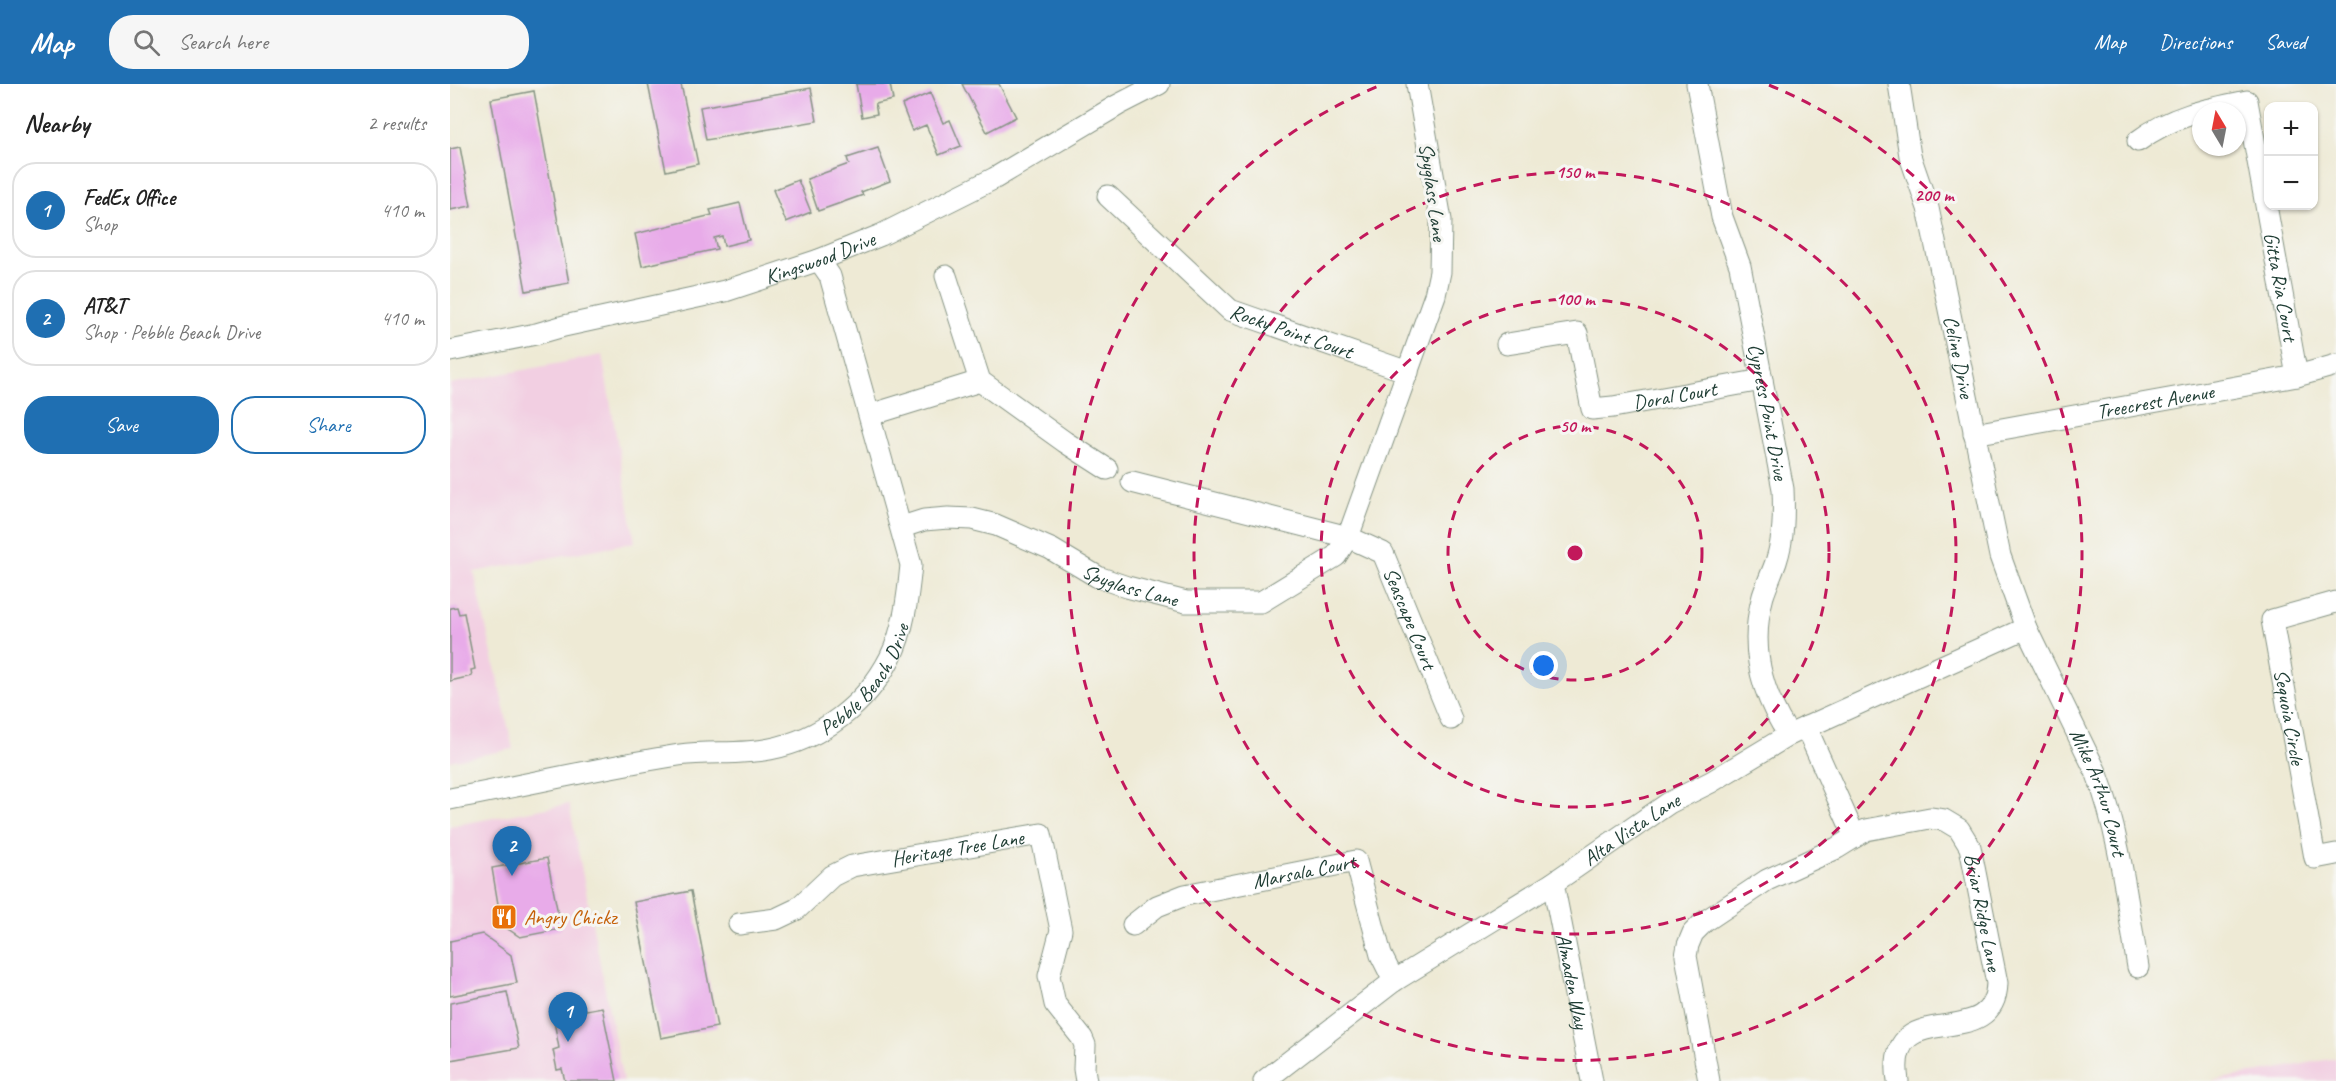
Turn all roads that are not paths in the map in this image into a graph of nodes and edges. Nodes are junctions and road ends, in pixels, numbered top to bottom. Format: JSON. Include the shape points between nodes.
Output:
{"nodes":[{"id":1,"x":1159,"y":84,"type":"edge"},
{"id":2,"x":1416,"y":84,"type":"edge"},
{"id":3,"x":1697,"y":84,"type":"edge"},
{"id":4,"x":1899,"y":84,"type":"edge"},
{"id":5,"x":2138,"y":141,"type":"dead end"},
{"id":6,"x":1108,"y":196,"type":"dead end"},
{"id":7,"x":819,"y":260,"type":"junction"},
{"id":8,"x":946,"y":276,"type":"dead end"},
{"id":9,"x":1508,"y":345,"type":"dead end"},
{"id":10,"x":450,"y":351,"type":"edge"},
{"id":11,"x":2336,"y":365,"type":"edge"},
{"id":12,"x":1408,"y":372,"type":"junction"},
{"id":13,"x":2297,"y":376,"type":"junction"},
{"id":14,"x":1762,"y":380,"type":"junction"},
{"id":15,"x":980,"y":381,"type":"junction"},
{"id":16,"x":870,"y":415,"type":"junction"},
{"id":17,"x":1974,"y":434,"type":"junction"},
{"id":18,"x":1107,"y":469,"type":"dead end"},
{"id":19,"x":1132,"y":482,"type":"dead end"},
{"id":20,"x":902,"y":527,"type":"junction"},
{"id":21,"x":1348,"y":537,"type":"junction"},
{"id":22,"x":2336,"y":602,"type":"edge"},
{"id":23,"x":2026,"y":628,"type":"junction"},
{"id":24,"x":1451,"y":719,"type":"dead end"},
{"id":25,"x":1797,"y":731,"type":"junction"},
{"id":26,"x":450,"y":799,"type":"edge"},
{"id":27,"x":1855,"y":837,"type":"junction"},
{"id":28,"x":2336,"y":854,"type":"edge"},
{"id":29,"x":1553,"y":883,"type":"junction"},
{"id":30,"x":739,"y":924,"type":"dead end"},
{"id":31,"x":1133,"y":925,"type":"dead end"},
{"id":32,"x":2138,"y":968,"type":"dead end"},
{"id":33,"x":1394,"y":981,"type":"junction"},
{"id":34,"x":1086,"y":1081,"type":"edge"},
{"id":35,"x":1264,"y":1081,"type":"edge"},
{"id":36,"x":1592,"y":1081,"type":"edge"},
{"id":37,"x":1709,"y":1081,"type":"edge"},
{"id":38,"x":1898,"y":1081,"type":"edge"}],
"edges":[{"from":1,"to":7,"type":"street","name":"Kingswood Drive","via":[[995,178],[881,235]]},
{"from":2,"to":12,"type":"street","name":"Spyglass Lane","via":[[1442,240],[1435,296]]},
{"from":3,"to":14,"type":"street","name":"Cypress Point Drive","via":[[1722,217],[1740,266]]},
{"from":4,"to":17,"type":"street","name":"Celine Drive","via":[[1910,156],[1928,208]]},
{"from":5,"to":13,"type":"street","name":"Gitta Ria Court","via":[[2191,113],[2247,101]]},
{"from":6,"to":12,"type":"street","name":"Rocky Point Court","via":[[1230,310]]},
{"from":7,"to":10,"type":"street","name":"Kingswood Drive","via":[[725,291]]},
{"from":7,"to":16,"type":"street","name":"Pebble Beach Drive","via":[[830,276]]},
{"from":8,"to":15,"type":"street"},
{"from":9,"to":14,"type":"street","name":"Doral Court","via":[[1577,333],[1592,409]]},
{"from":11,"to":13,"type":"street","name":"Treecrest Avenue"},
{"from":12,"to":21,"type":"street","name":"Spyglass Lane"},
{"from":13,"to":17,"type":"street","name":"Treecrest Avenue"},
{"from":14,"to":25,"type":"street","name":"Cypress Point Drive","via":[[1784,512],[1777,559],[1763,596],[1757,649],[1769,702]]},
{"from":15,"to":16,"type":"street"},
{"from":15,"to":18,"type":"street"},
{"from":16,"to":20,"type":"street","name":"Pebble Beach Drive"},
{"from":17,"to":23,"type":"street","name":"Celine Drive","via":[[2000,556]]},
{"from":19,"to":21,"type":"street"},
{"from":20,"to":21,"type":"street","name":"Spyglass Lane","via":[[948,518],[996,525],[1051,549],[1098,577],[1186,602],[1261,602],[1336,556]]},
{"from":20,"to":26,"type":"street","name":"Pebble Beach Drive","via":[[912,565],[905,612],[890,658],[867,692],[832,723],[788,745],[767,750],[680,755]]},
{"from":21,"to":24,"type":"street","name":"Seascape Court","via":[[1383,554]]},
{"from":22,"to":28,"type":"street","name":"Sequoia Circle","via":[[2272,620],[2314,858]]},
{"from":23,"to":25,"type":"street","name":"Alta Vista Lane"},
{"from":23,"to":32,"type":"street","name":"Mike Arthur Court","via":[[2104,793]]},
{"from":25,"to":27,"type":"street"},
{"from":25,"to":29,"type":"street","name":"Alta Vista Lane","via":[[1669,803]]},
{"from":27,"to":37,"type":"street","name":"Briar Ridge Lane","via":[[1767,880],[1693,933],[1686,956]]},
{"from":27,"to":38,"type":"street","name":"Briar Ridge Lane","via":[[1872,828],[1930,818],[1959,829],[1970,847],[1997,983],[1996,998],[1977,1020],[1907,1036],[1896,1058]]},
{"from":29,"to":33,"type":"street","name":"Alta Vista Lane"},
{"from":29,"to":36,"type":"street","name":"Almaden Way"},
{"from":30,"to":34,"type":"street","name":"Heritage Tree Lane","via":[[776,919],[796,909],[832,876],[852,866],[1041,834],[1061,930],[1049,971],[1053,999],[1085,1045]]},
{"from":31,"to":33,"type":"street","name":"Marsala Court","via":[[1158,906],[1185,895],[1356,861],[1381,955]]},
{"from":33,"to":35,"type":"street","name":"Alta Vista Lane"}]}
